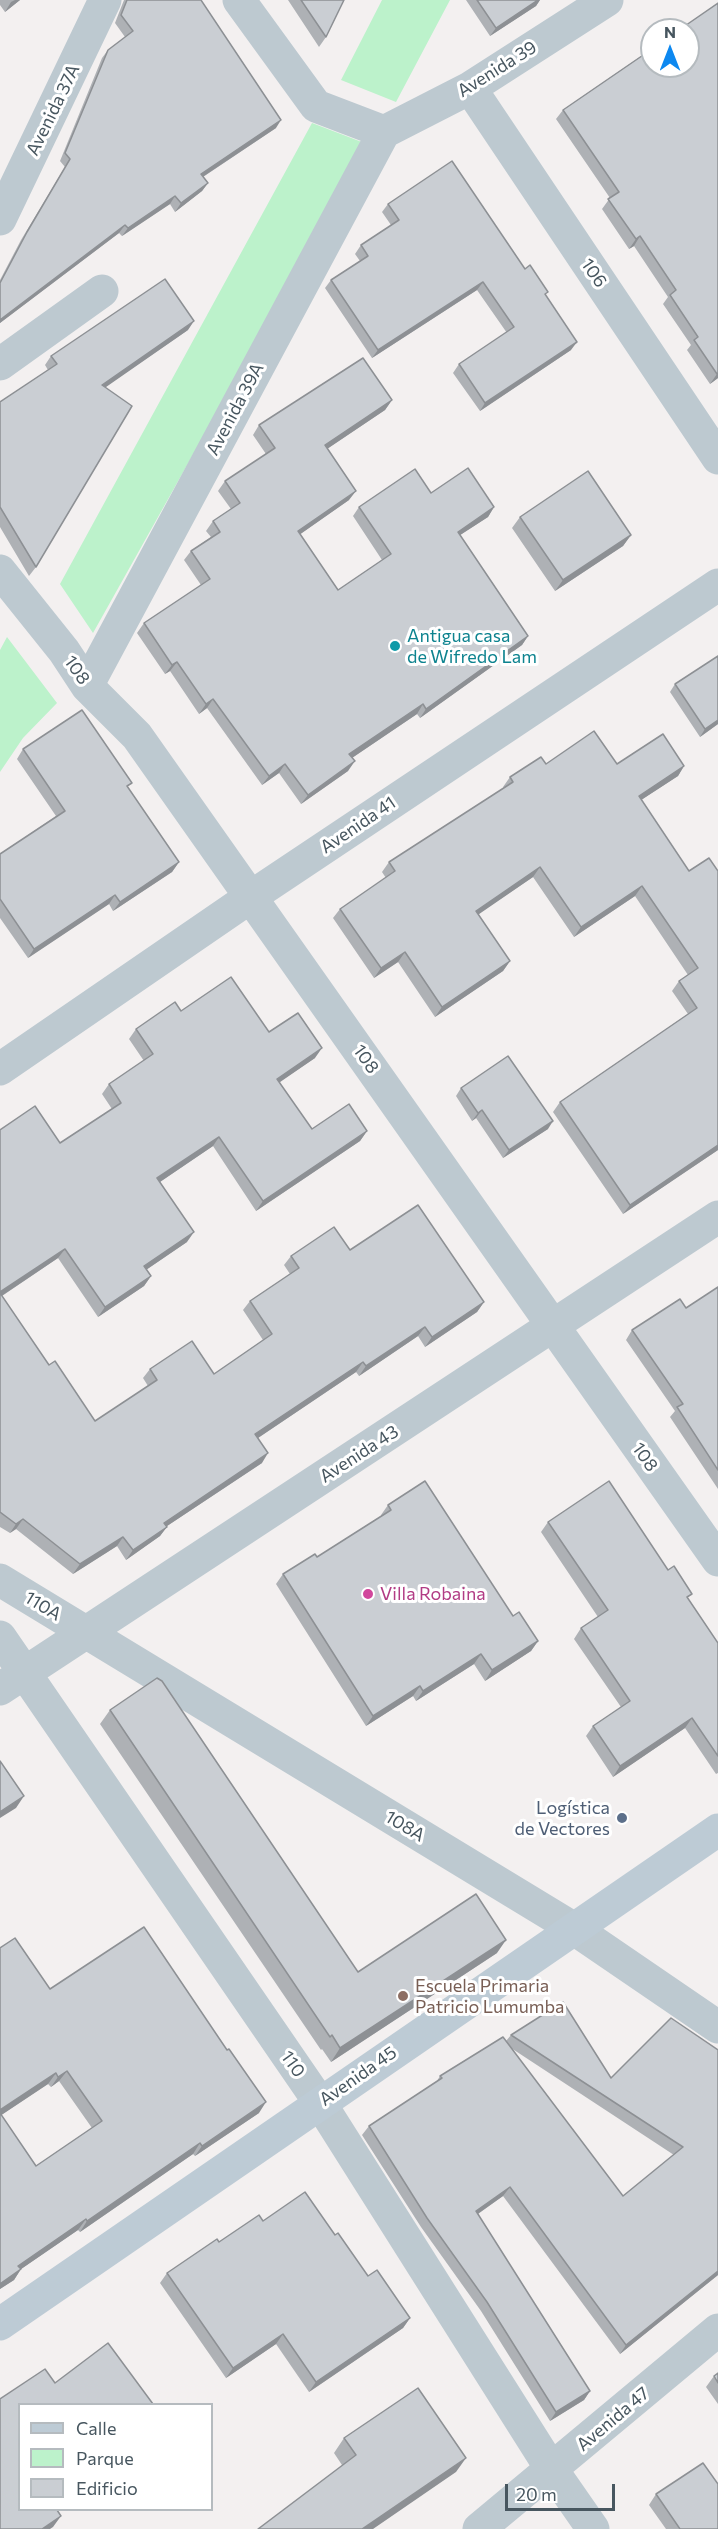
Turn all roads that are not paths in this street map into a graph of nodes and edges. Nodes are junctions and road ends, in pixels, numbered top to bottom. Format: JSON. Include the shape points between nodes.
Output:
{"nodes":[{"id":1,"x":105,"y":0,"type":"edge"},
{"id":2,"x":239,"y":0,"type":"edge"},
{"id":3,"x":607,"y":0,"type":"edge"},
{"id":4,"x":470,"y":88,"type":"junction"},
{"id":5,"x":384,"y":132,"type":"junction"},
{"id":6,"x":0,"y":219,"type":"edge"},
{"id":7,"x":102,"y":291,"type":"dead end"},
{"id":8,"x":0,"y":364,"type":"edge"},
{"id":9,"x":718,"y":458,"type":"edge"},
{"id":10,"x":0,"y":571,"type":"edge"},
{"id":11,"x":718,"y":585,"type":"edge"},
{"id":12,"x":87,"y":686,"type":"junction"},
{"id":13,"x":252,"y":896,"type":"junction"},
{"id":14,"x":0,"y":1069,"type":"edge"},
{"id":15,"x":718,"y":1217,"type":"edge"},
{"id":16,"x":553,"y":1327,"type":"junction"},
{"id":17,"x":718,"y":1560,"type":"edge"},
{"id":18,"x":0,"y":1581,"type":"edge"},
{"id":19,"x":87,"y":1632,"type":"junction"},
{"id":20,"x":0,"y":1637,"type":"edge"},
{"id":21,"x":12,"y":1681,"type":"edge"},
{"id":22,"x":718,"y":1830,"type":"edge"},
{"id":23,"x":573,"y":1929,"type":"junction"},
{"id":24,"x":718,"y":2027,"type":"edge"},
{"id":25,"x":320,"y":2103,"type":"junction"},
{"id":26,"x":0,"y":2324,"type":"edge"},
{"id":27,"x":718,"y":2330,"type":"edge"},
{"id":28,"x":552,"y":2470,"type":"junction"},
{"id":29,"x":479,"y":2529,"type":"edge"},
{"id":30,"x":593,"y":2529,"type":"edge"}],
"edges":[{"from":1,"to":6,"type":"street","name":"Avenida 37A"},
{"from":2,"to":5,"type":"street","via":[[316,106]]},
{"from":3,"to":4,"type":"street","name":"Avenida 39"},
{"from":4,"to":5,"type":"street","name":"Avenida 39"},
{"from":4,"to":9,"type":"street","name":"106"},
{"from":5,"to":12,"type":"street","name":"Avenida 39A"},
{"from":7,"to":8,"type":"street"},
{"from":10,"to":12,"type":"street","name":"108"},
{"from":11,"to":13,"type":"street","name":"Avenida 41"},
{"from":12,"to":13,"type":"street","name":"108","via":[[137,736]]},
{"from":13,"to":14,"type":"street","name":"Avenida 41"},
{"from":13,"to":16,"type":"street","name":"108"},
{"from":15,"to":16,"type":"street","name":"Avenida 43"},
{"from":16,"to":17,"type":"street","name":"108"},
{"from":16,"to":19,"type":"street","name":"Avenida 43"},
{"from":18,"to":19,"type":"street","name":"110A"},
{"from":19,"to":21,"type":"street","name":"Avenida 43"},
{"from":19,"to":23,"type":"street","name":"108A"},
{"from":20,"to":21,"type":"street","name":"110"},
{"from":21,"to":25,"type":"street","name":"110"},
{"from":22,"to":23,"type":"street","name":"Avenida 45"},
{"from":23,"to":24,"type":"street","name":"108A"},
{"from":23,"to":25,"type":"street","name":"Avenida 45"},
{"from":25,"to":26,"type":"street","name":"Avenida 45"},
{"from":25,"to":28,"type":"street","name":"110"},
{"from":27,"to":28,"type":"street","name":"Avenida 47"},
{"from":28,"to":29,"type":"street","name":"Avenida 47"},
{"from":28,"to":30,"type":"street","name":"110"}]}
